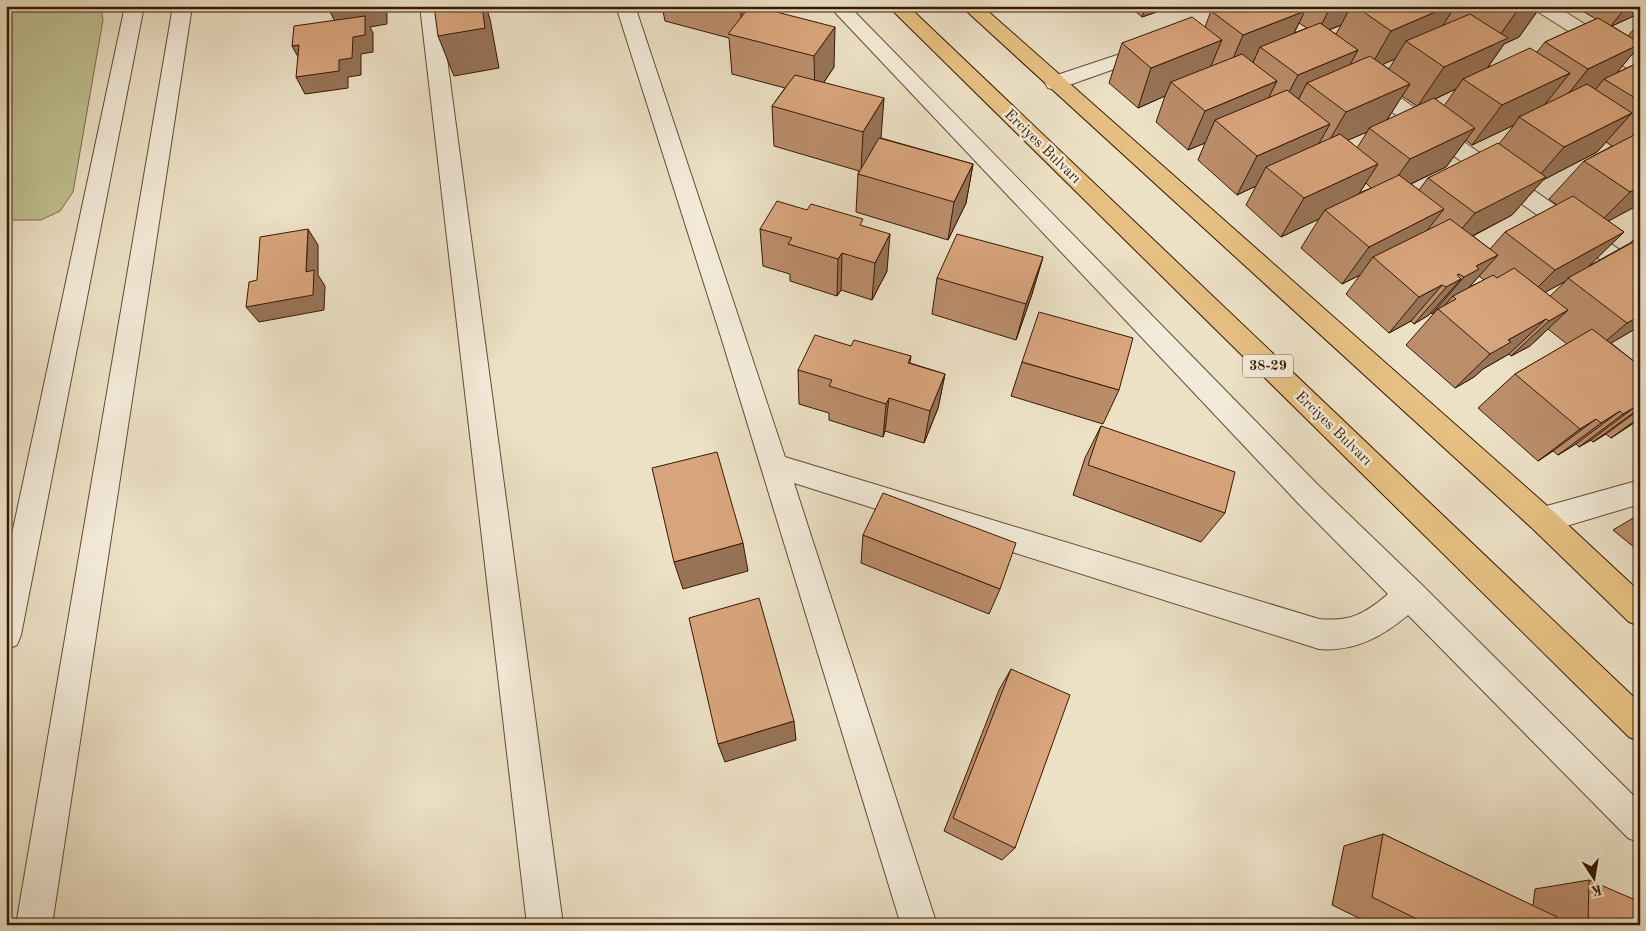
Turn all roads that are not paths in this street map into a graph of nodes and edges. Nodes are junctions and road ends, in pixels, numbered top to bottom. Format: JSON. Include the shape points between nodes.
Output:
{"nodes":[{"id":1,"x":135,"y":6,"type":"edge"},
{"id":2,"x":183,"y":6,"type":"edge"},
{"id":3,"x":430,"y":6,"type":"edge"},
{"id":4,"x":625,"y":6,"type":"edge"},
{"id":5,"x":838,"y":6,"type":"edge"},
{"id":6,"x":897,"y":6,"type":"edge"},
{"id":7,"x":970,"y":6,"type":"edge"},
{"id":8,"x":1542,"y":6,"type":"edge"},
{"id":9,"x":1168,"y":44,"type":"edge"},
{"id":10,"x":1640,"y":68,"type":"edge"},
{"id":11,"x":1350,"y":73,"type":"edge"},
{"id":12,"x":1055,"y":84,"type":"junction"},
{"id":13,"x":1640,"y":276,"type":"edge"},
{"id":14,"x":774,"y":465,"type":"junction"},
{"id":15,"x":1640,"y":492,"type":"edge"},
{"id":16,"x":1544,"y":520,"type":"junction"},
{"id":17,"x":1410,"y":594,"type":"junction"},
{"id":18,"x":1640,"y":612,"type":"edge"},
{"id":19,"x":6,"y":635,"type":"edge"},
{"id":20,"x":1640,"y":726,"type":"edge"},
{"id":21,"x":1640,"y":826,"type":"edge"},
{"id":22,"x":34,"y":925,"type":"edge"},
{"id":23,"x":545,"y":925,"type":"edge"},
{"id":24,"x":919,"y":925,"type":"edge"}],
"edges":[{"from":1,"to":19,"type":"street"},
{"from":2,"to":22,"type":"street"},
{"from":3,"to":23,"type":"street"},
{"from":4,"to":14,"type":"street"},
{"from":5,"to":17,"type":"street","via":[[1308,494]]},
{"from":6,"to":20,"type":"highway","name":"Erciyes Bulvarı","number":"38-29"},
{"from":7,"to":12,"type":"highway"},
{"from":8,"to":10,"type":"street"},
{"from":9,"to":12,"type":"street"},
{"from":11,"to":13,"type":"street"},
{"from":12,"to":16,"type":"highway"},
{"from":14,"to":17,"type":"street","via":[[1319,634],[1333,636],[1356,631],[1386,616]]},
{"from":14,"to":24,"type":"street"},
{"from":15,"to":16,"type":"street"},
{"from":16,"to":18,"type":"highway"},
{"from":17,"to":21,"type":"street"}]}
